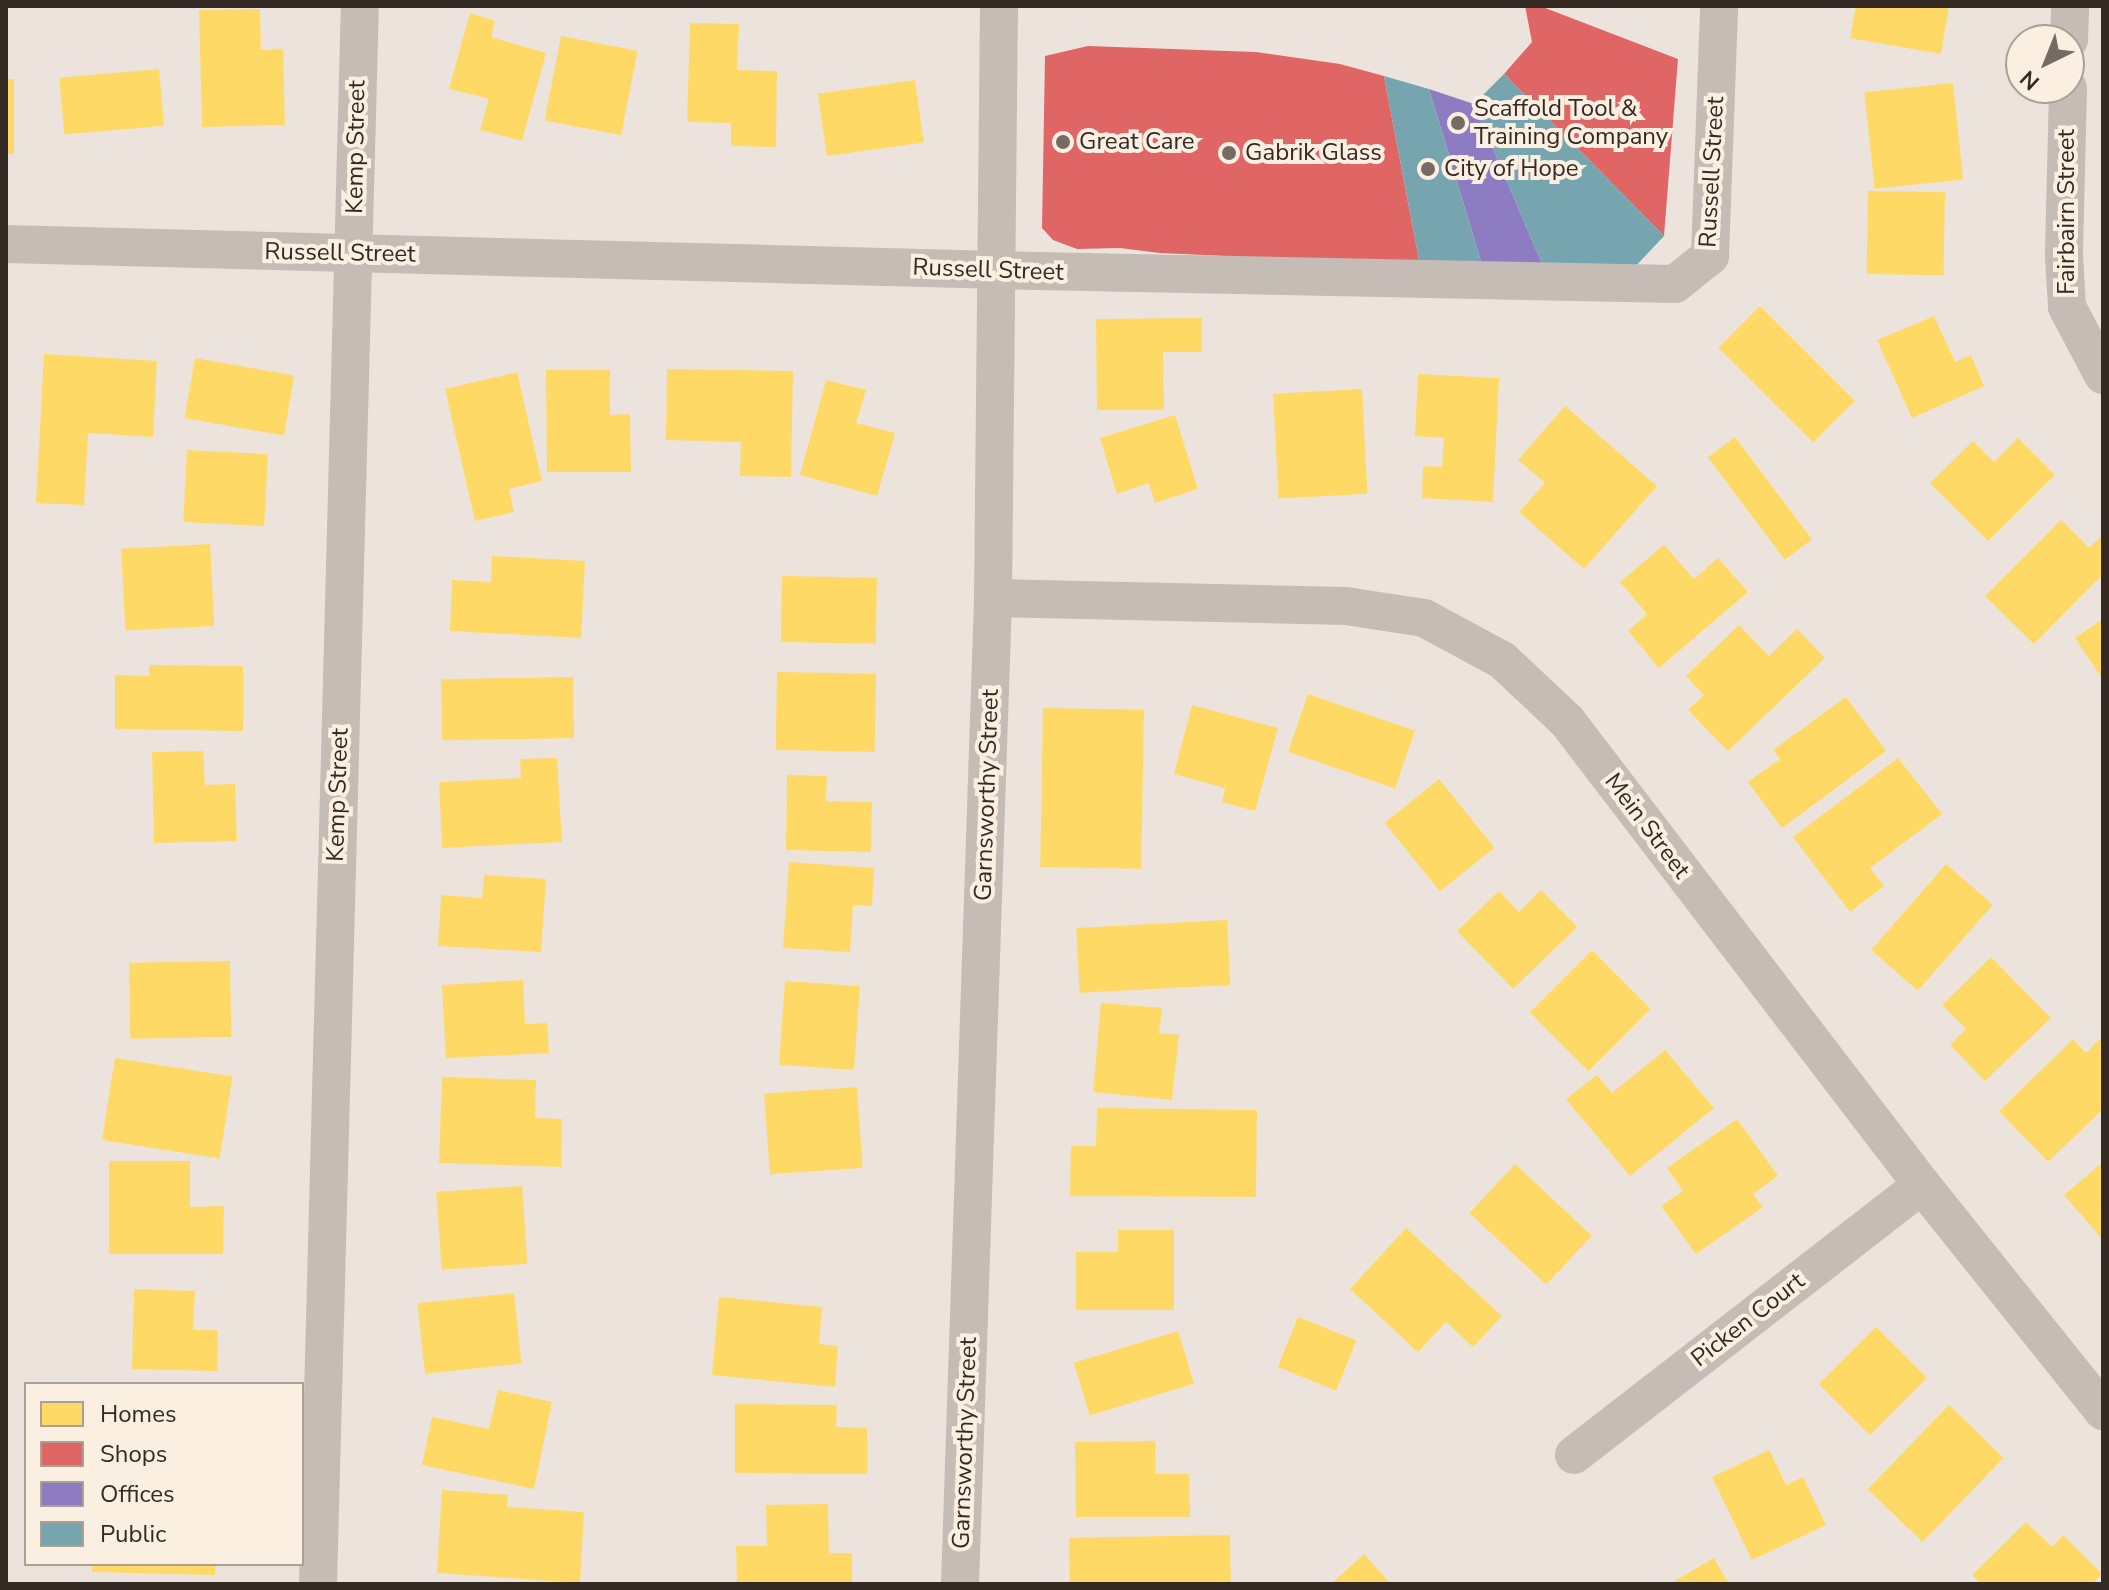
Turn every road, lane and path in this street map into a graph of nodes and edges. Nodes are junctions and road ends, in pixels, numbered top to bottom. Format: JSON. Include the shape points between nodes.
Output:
{"nodes":[{"id":1,"x":360,"y":6,"type":"edge"},
{"id":2,"x":999,"y":6,"type":"edge"},
{"id":3,"x":1719,"y":6,"type":"edge"},
{"id":4,"x":2068,"y":104,"type":"edge"},
{"id":5,"x":6,"y":244,"type":"edge"},
{"id":6,"x":353,"y":254,"type":"junction"},
{"id":7,"x":995,"y":270,"type":"junction"},
{"id":8,"x":2103,"y":375,"type":"edge"},
{"id":9,"x":993,"y":598,"type":"junction"},
{"id":10,"x":1922,"y":1185,"type":"junction"},
{"id":11,"x":2103,"y":1411,"type":"edge"},
{"id":12,"x":1574,"y":1455,"type":"dead end"},
{"id":13,"x":318,"y":1584,"type":"edge"},
{"id":14,"x":960,"y":1584,"type":"edge"}],
"edges":[{"from":1,"to":6,"type":"street","name":"Kemp Street"},
{"from":2,"to":7,"type":"street","name":"Garnsworthy Street"},
{"from":3,"to":7,"type":"street","name":"Russell Street","via":[[1710,256],[1675,284]]},
{"from":4,"to":8,"type":"street","name":"Fairbairn Street","via":[[2067,307]]},
{"from":5,"to":6,"type":"street","name":"Russell Street"},
{"from":6,"to":7,"type":"street","name":"Russell Street"},
{"from":6,"to":13,"type":"street","name":"Kemp Street"},
{"from":7,"to":9,"type":"street","name":"Garnsworthy Street"},
{"from":9,"to":10,"type":"street","name":"Mein Street","via":[[1346,606],[1424,618],[1502,660],[1567,721]]},
{"from":9,"to":14,"type":"street","name":"Garnsworthy Street"},
{"from":10,"to":11,"type":"street","name":"Mein Street"},
{"from":10,"to":12,"type":"street","name":"Picken Court"}]}
